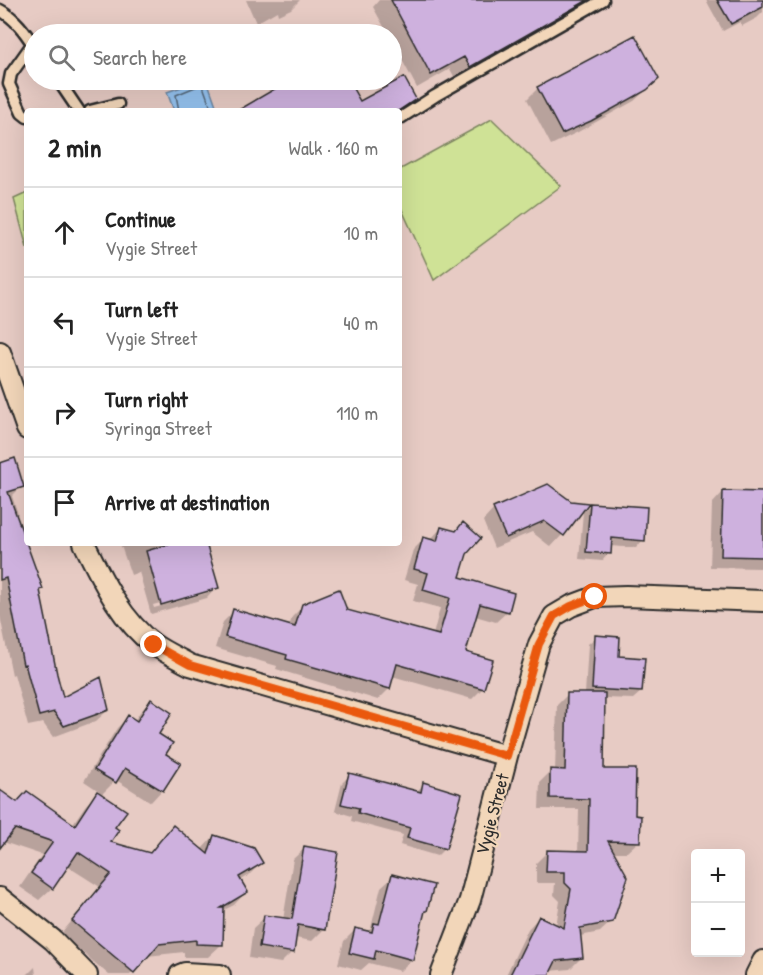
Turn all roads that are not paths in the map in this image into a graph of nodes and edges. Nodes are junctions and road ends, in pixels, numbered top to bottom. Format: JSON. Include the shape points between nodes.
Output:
{"nodes":[{"id":1,"x":603,"y":0,"type":"edge"},
{"id":2,"x":0,"y":10,"type":"edge"},
{"id":3,"x":24,"y":32,"type":"edge"},
{"id":4,"x":24,"y":58,"type":"edge"},
{"id":5,"x":65,"y":90,"type":"edge"},
{"id":6,"x":118,"y":104,"type":"dead end"},
{"id":7,"x":78,"y":108,"type":"edge"},
{"id":8,"x":102,"y":108,"type":"edge"},
{"id":9,"x":24,"y":114,"type":"edge"},
{"id":10,"x":402,"y":117,"type":"edge"},
{"id":11,"x":0,"y":352,"type":"edge"},
{"id":12,"x":24,"y":420,"type":"edge"},
{"id":13,"x":86,"y":546,"type":"edge"},
{"id":14,"x":763,"y":601,"type":"edge"},
{"id":15,"x":507,"y":756,"type":"junction"},
{"id":16,"x":0,"y":898,"type":"edge"},
{"id":17,"x":763,"y":961,"type":"edge"},
{"id":18,"x":87,"y":975,"type":"edge"},
{"id":19,"x":180,"y":975,"type":"edge"},
{"id":20,"x":220,"y":975,"type":"edge"},
{"id":21,"x":441,"y":975,"type":"edge"},
{"id":22,"x":756,"y":975,"type":"edge"}],
"edges":[{"from":1,"to":10,"type":"lane"},
{"from":2,"to":3,"type":"lane"},
{"from":4,"to":9,"type":"lane","via":[[9,80]]},
{"from":5,"to":7,"type":"lane"},
{"from":6,"to":8,"type":"lane"},
{"from":11,"to":12,"type":"street"},
{"from":13,"to":15,"type":"street","via":[[107,588],[132,624],[154,645],[190,665]]},
{"from":14,"to":15,"type":"street","name":"Vygie Street","via":[[595,597],[554,616],[539,644]]},
{"from":15,"to":21,"type":"street","name":"Vygie Street","via":[[470,900]]},
{"from":16,"to":18,"type":"street","via":[[53,940]]},
{"from":17,"to":22,"type":"street"},
{"from":19,"to":20,"type":"street"}]}
